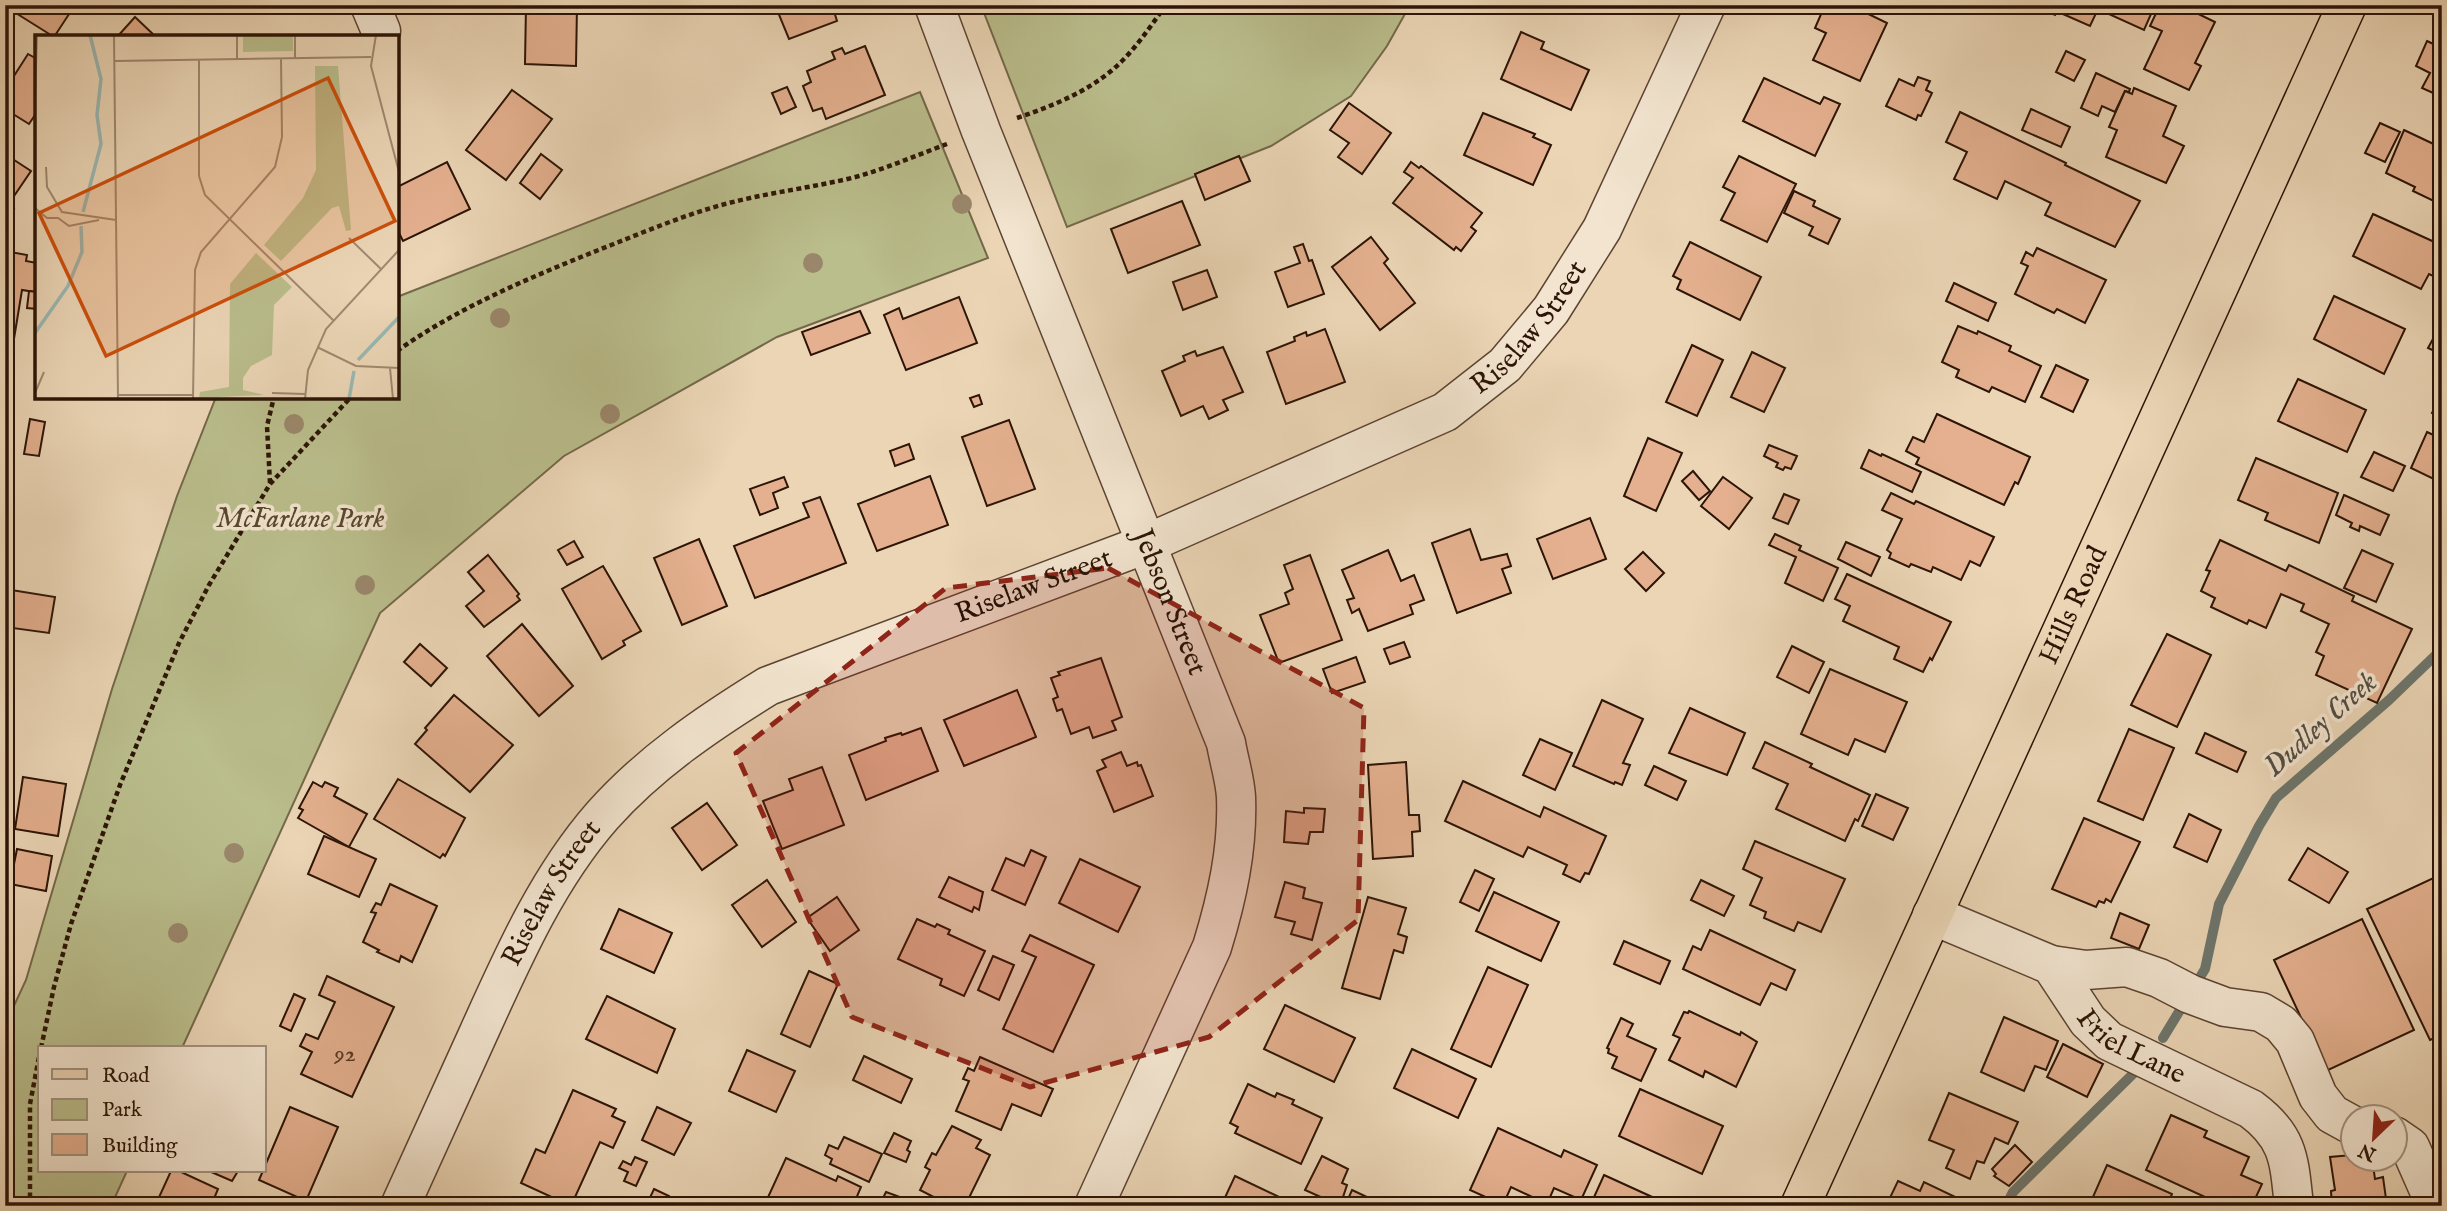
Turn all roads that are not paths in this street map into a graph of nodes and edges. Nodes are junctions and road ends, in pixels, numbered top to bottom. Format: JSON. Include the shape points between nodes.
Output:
{"nodes":[{"id":1,"x":934,"y":5,"type":"edge"},
{"id":2,"x":1706,"y":5,"type":"edge"},
{"id":3,"x":2347,"y":5,"type":"edge"},
{"id":4,"x":1146,"y":544,"type":"junction"},
{"id":5,"x":1933,"y":915,"type":"junction"},
{"id":6,"x":2051,"y":965,"type":"junction"},
{"id":7,"x":2338,"y":1117,"type":"edge"},
{"id":8,"x":2408,"y":1146,"type":"edge"},
{"id":9,"x":400,"y":1206,"type":"edge"},
{"id":10,"x":1094,"y":1206,"type":"edge"},
{"id":11,"x":1800,"y":1206,"type":"edge"},
{"id":12,"x":2294,"y":1206,"type":"edge"},
{"id":13,"x":2436,"y":1206,"type":"edge"}],
"edges":[{"from":1,"to":4,"type":"street","name":"Jebson Street"},
{"from":2,"to":4,"type":"street","name":"Riselaw Street","via":[[1602,229],[1550,310],[1505,365],[1445,412]]},
{"from":3,"to":5,"type":"main road","name":"Hills Road"},
{"from":4,"to":9,"type":"street","name":"Riselaw Street","via":[[768,686],[659,761],[602,817],[555,882],[516,950]]},
{"from":4,"to":10,"type":"street","name":"Jebson Street","via":[[1226,743],[1236,795],[1235,856],[1212,947]]},
{"from":5,"to":6,"type":"street"},
{"from":5,"to":11,"type":"main road","name":"Hills Road"},
{"from":6,"to":7,"type":"street","via":[[2085,970],[2127,967],[2225,1007],[2261,1013],[2281,1024],[2295,1041],[2318,1096]]},
{"from":6,"to":12,"type":"street","name":"Friel Lane","via":[[2088,1021],[2109,1041],[2251,1109],[2271,1124],[2283,1141]]},
{"from":8,"to":13,"type":"street"}]}
